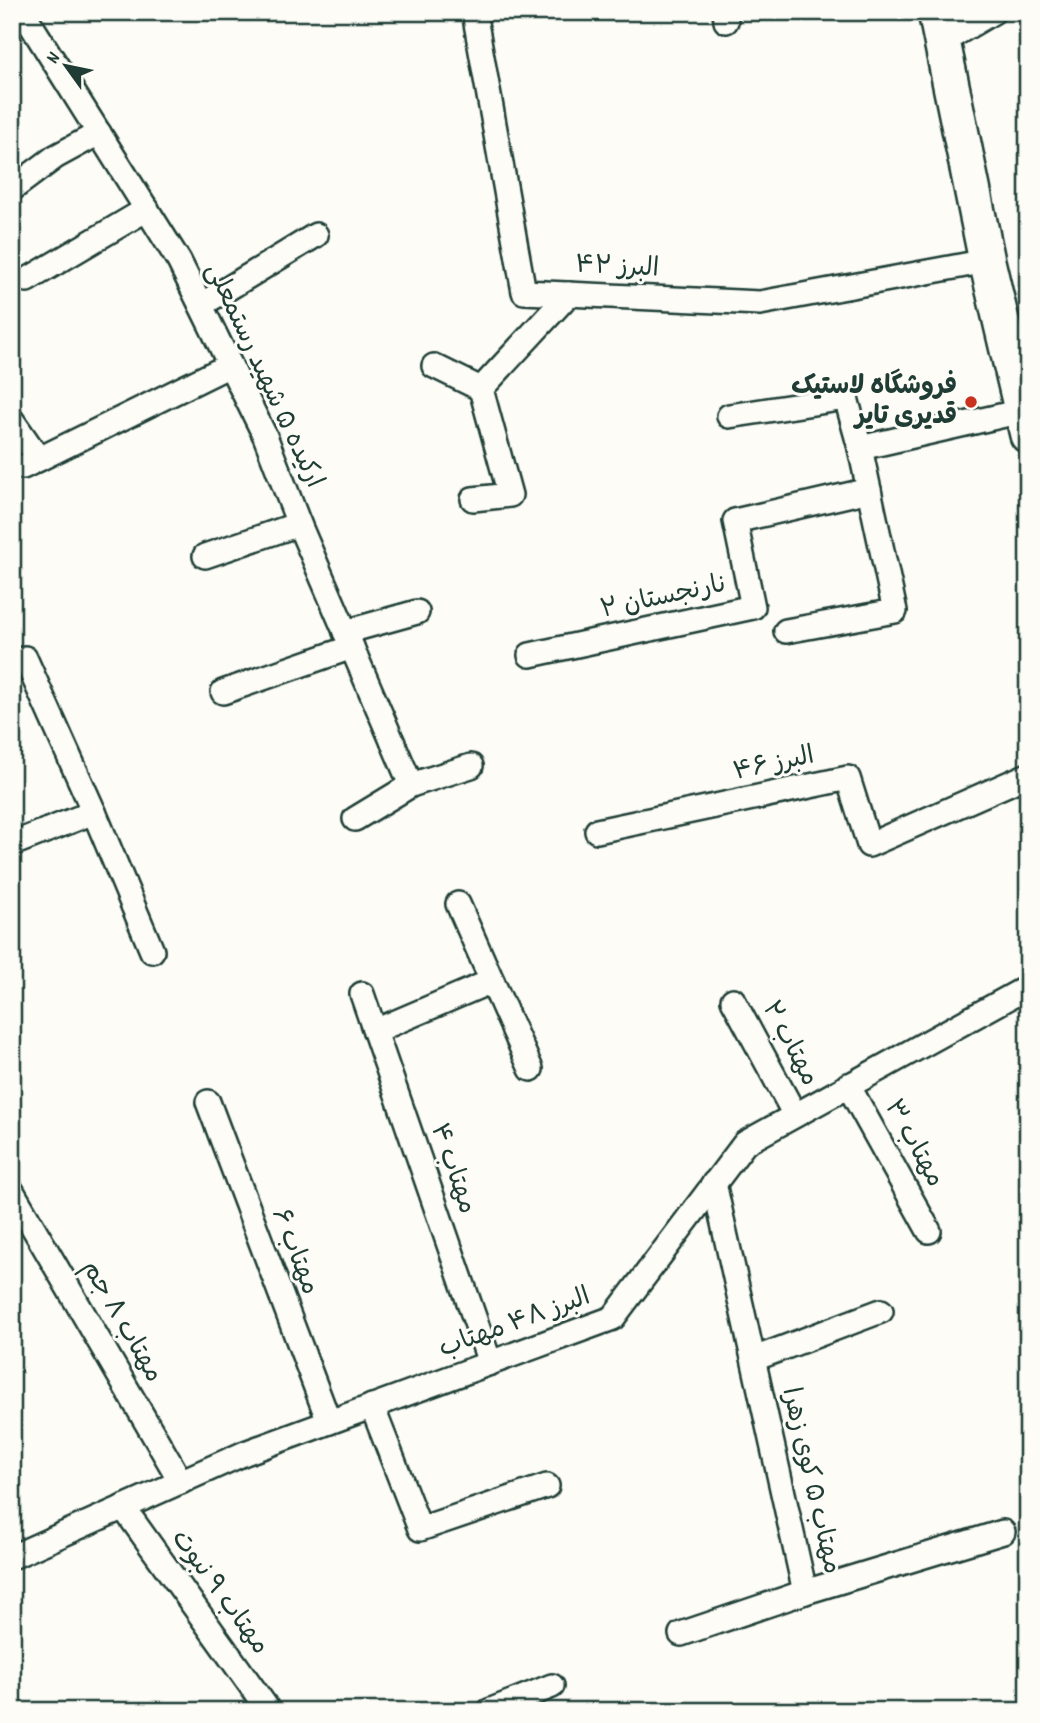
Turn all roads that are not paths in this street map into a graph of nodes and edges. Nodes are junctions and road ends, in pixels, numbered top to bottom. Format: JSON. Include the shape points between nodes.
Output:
{"nodes":[{"id":1,"x":23,"y":12,"type":"edge"},
{"id":2,"x":474,"y":12,"type":"edge"},
{"id":3,"x":993,"y":12,"type":"edge"},
{"id":4,"x":939,"y":27,"type":"edge"},
{"id":5,"x":99,"y":133,"type":"junction"},
{"id":6,"x":12,"y":189,"type":"edge"},
{"id":7,"x":146,"y":209,"type":"junction"},
{"id":8,"x":316,"y":235,"type":"dead end"},
{"id":9,"x":986,"y":261,"type":"junction"},
{"id":10,"x":27,"y":280,"type":"dead end"},
{"id":11,"x":569,"y":294,"type":"junction"},
{"id":12,"x":201,"y":305,"type":"junction"},
{"id":13,"x":230,"y":365,"type":"junction"},
{"id":14,"x":434,"y":366,"type":"dead end"},
{"id":15,"x":481,"y":389,"type":"junction"},
{"id":16,"x":729,"y":416,"type":"dead end"},
{"id":17,"x":12,"y":421,"type":"edge"},
{"id":18,"x":1025,"y":423,"type":"edge"},
{"id":19,"x":860,"y":448,"type":"junction"},
{"id":20,"x":869,"y":489,"type":"junction"},
{"id":21,"x":473,"y":499,"type":"dead end"},
{"id":22,"x":299,"y":524,"type":"junction"},
{"id":23,"x":205,"y":556,"type":"dead end"},
{"id":24,"x":417,"y":612,"type":"dead end"},
{"id":25,"x":786,"y":631,"type":"dead end"},
{"id":26,"x":348,"y":640,"type":"junction"},
{"id":27,"x":530,"y":655,"type":"dead end"},
{"id":28,"x":25,"y":658,"type":"dead end"},
{"id":29,"x":223,"y":692,"type":"dead end"},
{"id":30,"x":471,"y":766,"type":"dead end"},
{"id":31,"x":1028,"y":775,"type":"edge"},
{"id":32,"x":411,"y":785,"type":"junction"},
{"id":33,"x":94,"y":812,"type":"junction"},
{"id":34,"x":355,"y":818,"type":"dead end"},
{"id":35,"x":597,"y":831,"type":"dead end"},
{"id":36,"x":12,"y":844,"type":"edge"},
{"id":37,"x":458,"y":904,"type":"dead end"},
{"id":38,"x":152,"y":951,"type":"dead end"},
{"id":39,"x":492,"y":981,"type":"junction"},
{"id":40,"x":1028,"y":986,"type":"edge"},
{"id":41,"x":362,"y":994,"type":"dead end"},
{"id":42,"x":733,"y":1000,"type":"dead end"},
{"id":43,"x":375,"y":1031,"type":"junction"},
{"id":44,"x":531,"y":1069,"type":"dead end"},
{"id":45,"x":848,"y":1086,"type":"junction"},
{"id":46,"x":208,"y":1102,"type":"dead end"},
{"id":47,"x":795,"y":1115,"type":"junction"},
{"id":48,"x":714,"y":1183,"type":"junction"},
{"id":49,"x":12,"y":1191,"type":"edge"},
{"id":50,"x":929,"y":1231,"type":"dead end"},
{"id":51,"x":881,"y":1311,"type":"dead end"},
{"id":52,"x":754,"y":1359,"type":"junction"},
{"id":53,"x":490,"y":1363,"type":"junction"},
{"id":54,"x":372,"y":1406,"type":"junction"},
{"id":55,"x":329,"y":1422,"type":"junction"},
{"id":56,"x":181,"y":1482,"type":"junction"},
{"id":57,"x":547,"y":1486,"type":"dead end"},
{"id":58,"x":123,"y":1507,"type":"junction"},
{"id":59,"x":1003,"y":1532,"type":"dead end"},
{"id":60,"x":12,"y":1557,"type":"edge"},
{"id":61,"x":804,"y":1592,"type":"junction"},
{"id":62,"x":681,"y":1634,"type":"dead end"},
{"id":63,"x":552,"y":1686,"type":"dead end"},
{"id":64,"x":269,"y":1711,"type":"edge"},
{"id":65,"x":489,"y":1711,"type":"edge"}],
"edges":[{"from":1,"to":5,"type":"street","name":"ارکیده ۵ شهید رستمعلی"},
{"from":2,"to":11,"type":"street","name":"البرز ۴۲","via":[[524,292]]},
{"from":3,"to":4,"type":"street"},
{"from":4,"to":9,"type":"main road"},
{"from":5,"to":6,"type":"street","via":[[55,157]]},
{"from":5,"to":7,"type":"street","name":"ارکیده ۵ شهید رستمعلی"},
{"from":7,"to":10,"type":"street"},
{"from":7,"to":12,"type":"street","name":"ارکیده ۵ شهید رستمعلی"},
{"from":8,"to":12,"type":"street"},
{"from":9,"to":11,"type":"street","name":"البرز ۴۲","via":[[760,303]]},
{"from":9,"to":18,"type":"main road"},
{"from":11,"to":15,"type":"street"},
{"from":12,"to":13,"type":"street","name":"ارکیده ۵ شهید رستمعلی"},
{"from":13,"to":17,"type":"street","via":[[31,463]]},
{"from":13,"to":22,"type":"street","name":"ارکیده ۵ شهید رستمعلی","via":[[265,436]]},
{"from":14,"to":15,"type":"street"},
{"from":15,"to":21,"type":"street","via":[[510,495]]},
{"from":16,"to":19,"type":"street","via":[[846,398]]},
{"from":18,"to":19,"type":"street"},
{"from":19,"to":20,"type":"street"},
{"from":20,"to":25,"type":"street","via":[[895,611]]},
{"from":20,"to":27,"type":"street","name":"نارنجستان ۲","via":[[736,520],[752,607]]},
{"from":22,"to":23,"type":"street"},
{"from":22,"to":26,"type":"street","name":"ارکیده ۵ شهید رستمعلی"},
{"from":24,"to":26,"type":"street"},
{"from":26,"to":29,"type":"street"},
{"from":26,"to":32,"type":"street","name":"ارکیده ۵ شهید رستمعلی"},
{"from":28,"to":33,"type":"street"},
{"from":30,"to":32,"type":"street"},
{"from":31,"to":35,"type":"street","name":"البرز ۴۶","via":[[869,845],[848,778]]},
{"from":32,"to":34,"type":"street"},
{"from":33,"to":36,"type":"street"},
{"from":33,"to":38,"type":"street"},
{"from":37,"to":39,"type":"street"},
{"from":39,"to":43,"type":"street"},
{"from":39,"to":44,"type":"street"},
{"from":40,"to":45,"type":"street","name":"البرز ۴۸ مهتاب"},
{"from":41,"to":43,"type":"street","name":"مهتاب ۴"},
{"from":42,"to":47,"type":"street","name":"مهتاب ۲"},
{"from":43,"to":53,"type":"street","name":"مهتاب ۴"},
{"from":45,"to":47,"type":"street","name":"البرز ۴۸ مهتاب"},
{"from":45,"to":50,"type":"street","name":"مهتاب ۳"},
{"from":46,"to":55,"type":"street","name":"مهتاب ۶"},
{"from":47,"to":48,"type":"street","name":"البرز ۴۸ مهتاب","via":[[745,1143]]},
{"from":48,"to":52,"type":"street","name":"مهتاب ۵ کوی زهرا"},
{"from":48,"to":53,"type":"street","name":"البرز ۴۸ مهتاب","via":[[613,1318]]},
{"from":49,"to":56,"type":"street","name":"مهتاب ۸ جم"},
{"from":51,"to":52,"type":"street"},
{"from":52,"to":61,"type":"street","name":"مهتاب ۵ کوی زهرا"},
{"from":53,"to":54,"type":"street","name":"البرز ۴۸ مهتاب"},
{"from":54,"to":55,"type":"street","name":"البرز ۴۸ مهتاب"},
{"from":54,"to":57,"type":"street","via":[[420,1528]]},
{"from":55,"to":56,"type":"street","name":"البرز ۴۸ مهتاب"},
{"from":56,"to":58,"type":"street","name":"البرز ۴۸ مهتاب"},
{"from":58,"to":60,"type":"street","name":"البرز ۴۸ مهتاب"},
{"from":58,"to":64,"type":"street","name":"مهتاب ۹ نبوت"},
{"from":59,"to":61,"type":"street","name":"مهتاب ۵ کوی زهرا"},
{"from":61,"to":62,"type":"street"},
{"from":63,"to":65,"type":"street"}]}
